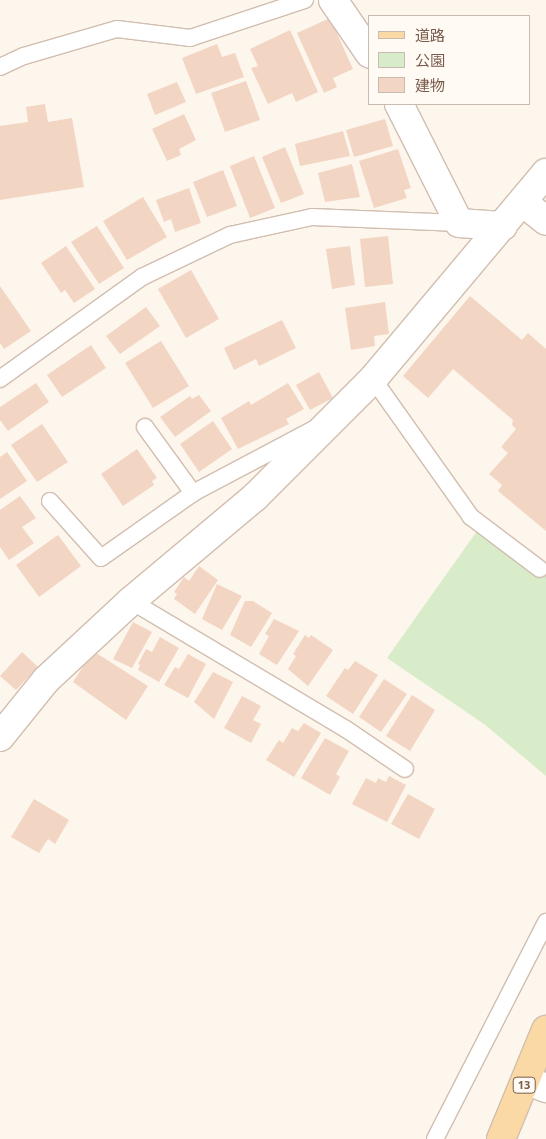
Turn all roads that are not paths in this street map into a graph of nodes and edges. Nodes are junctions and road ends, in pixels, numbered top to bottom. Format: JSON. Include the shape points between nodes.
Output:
{"nodes":[{"id":1,"x":304,"y":0,"type":"edge"},
{"id":2,"x":332,"y":0,"type":"edge"},
{"id":3,"x":368,"y":51,"type":"edge"},
{"id":4,"x":0,"y":67,"type":"edge"},
{"id":5,"x":400,"y":105,"type":"edge"},
{"id":6,"x":546,"y":173,"type":"edge"},
{"id":7,"x":524,"y":203,"type":"junction"},
{"id":8,"x":546,"y":221,"type":"edge"},
{"id":9,"x":459,"y":224,"type":"junction"},
{"id":10,"x":504,"y":226,"type":"junction"},
{"id":11,"x":0,"y":378,"type":"edge"},
{"id":12,"x":373,"y":379,"type":"junction"},
{"id":13,"x":330,"y":423,"type":"junction"},
{"id":14,"x":145,"y":427,"type":"dead end"},
{"id":15,"x":193,"y":493,"type":"junction"},
{"id":16,"x":50,"y":501,"type":"dead end"},
{"id":17,"x":540,"y":569,"type":"dead end"},
{"id":18,"x":131,"y":601,"type":"junction"},
{"id":19,"x":0,"y":737,"type":"edge"},
{"id":20,"x":405,"y":768,"type":"dead end"},
{"id":21,"x":546,"y":922,"type":"edge"},
{"id":22,"x":546,"y":1030,"type":"edge"},
{"id":23,"x":536,"y":1084,"type":"edge"},
{"id":24,"x":435,"y":1139,"type":"edge"},
{"id":25,"x":501,"y":1139,"type":"edge"}],
"edges":[{"from":1,"to":4,"type":"lane","via":[[190,38],[117,29],[24,56]]},
{"from":2,"to":3,"type":"street"},
{"from":5,"to":9,"type":"street"},
{"from":6,"to":7,"type":"street"},
{"from":7,"to":8,"type":"street"},
{"from":7,"to":10,"type":"street"},
{"from":9,"to":10,"type":"street"},
{"from":9,"to":11,"type":"lane","via":[[312,217],[230,235],[142,277]]},
{"from":10,"to":12,"type":"street"},
{"from":12,"to":13,"type":"street"},
{"from":12,"to":17,"type":"lane","via":[[471,517]]},
{"from":13,"to":15,"type":"lane"},
{"from":13,"to":18,"type":"street","via":[[255,497]]},
{"from":14,"to":15,"type":"lane"},
{"from":15,"to":16,"type":"lane","via":[[101,558]]},
{"from":18,"to":19,"type":"street","via":[[46,680]]},
{"from":18,"to":20,"type":"lane","via":[[346,729]]},
{"from":21,"to":24,"type":"lane"},
{"from":22,"to":23,"type":"main road","number":"13"},
{"from":23,"to":25,"type":"main road","number":"13"}]}
